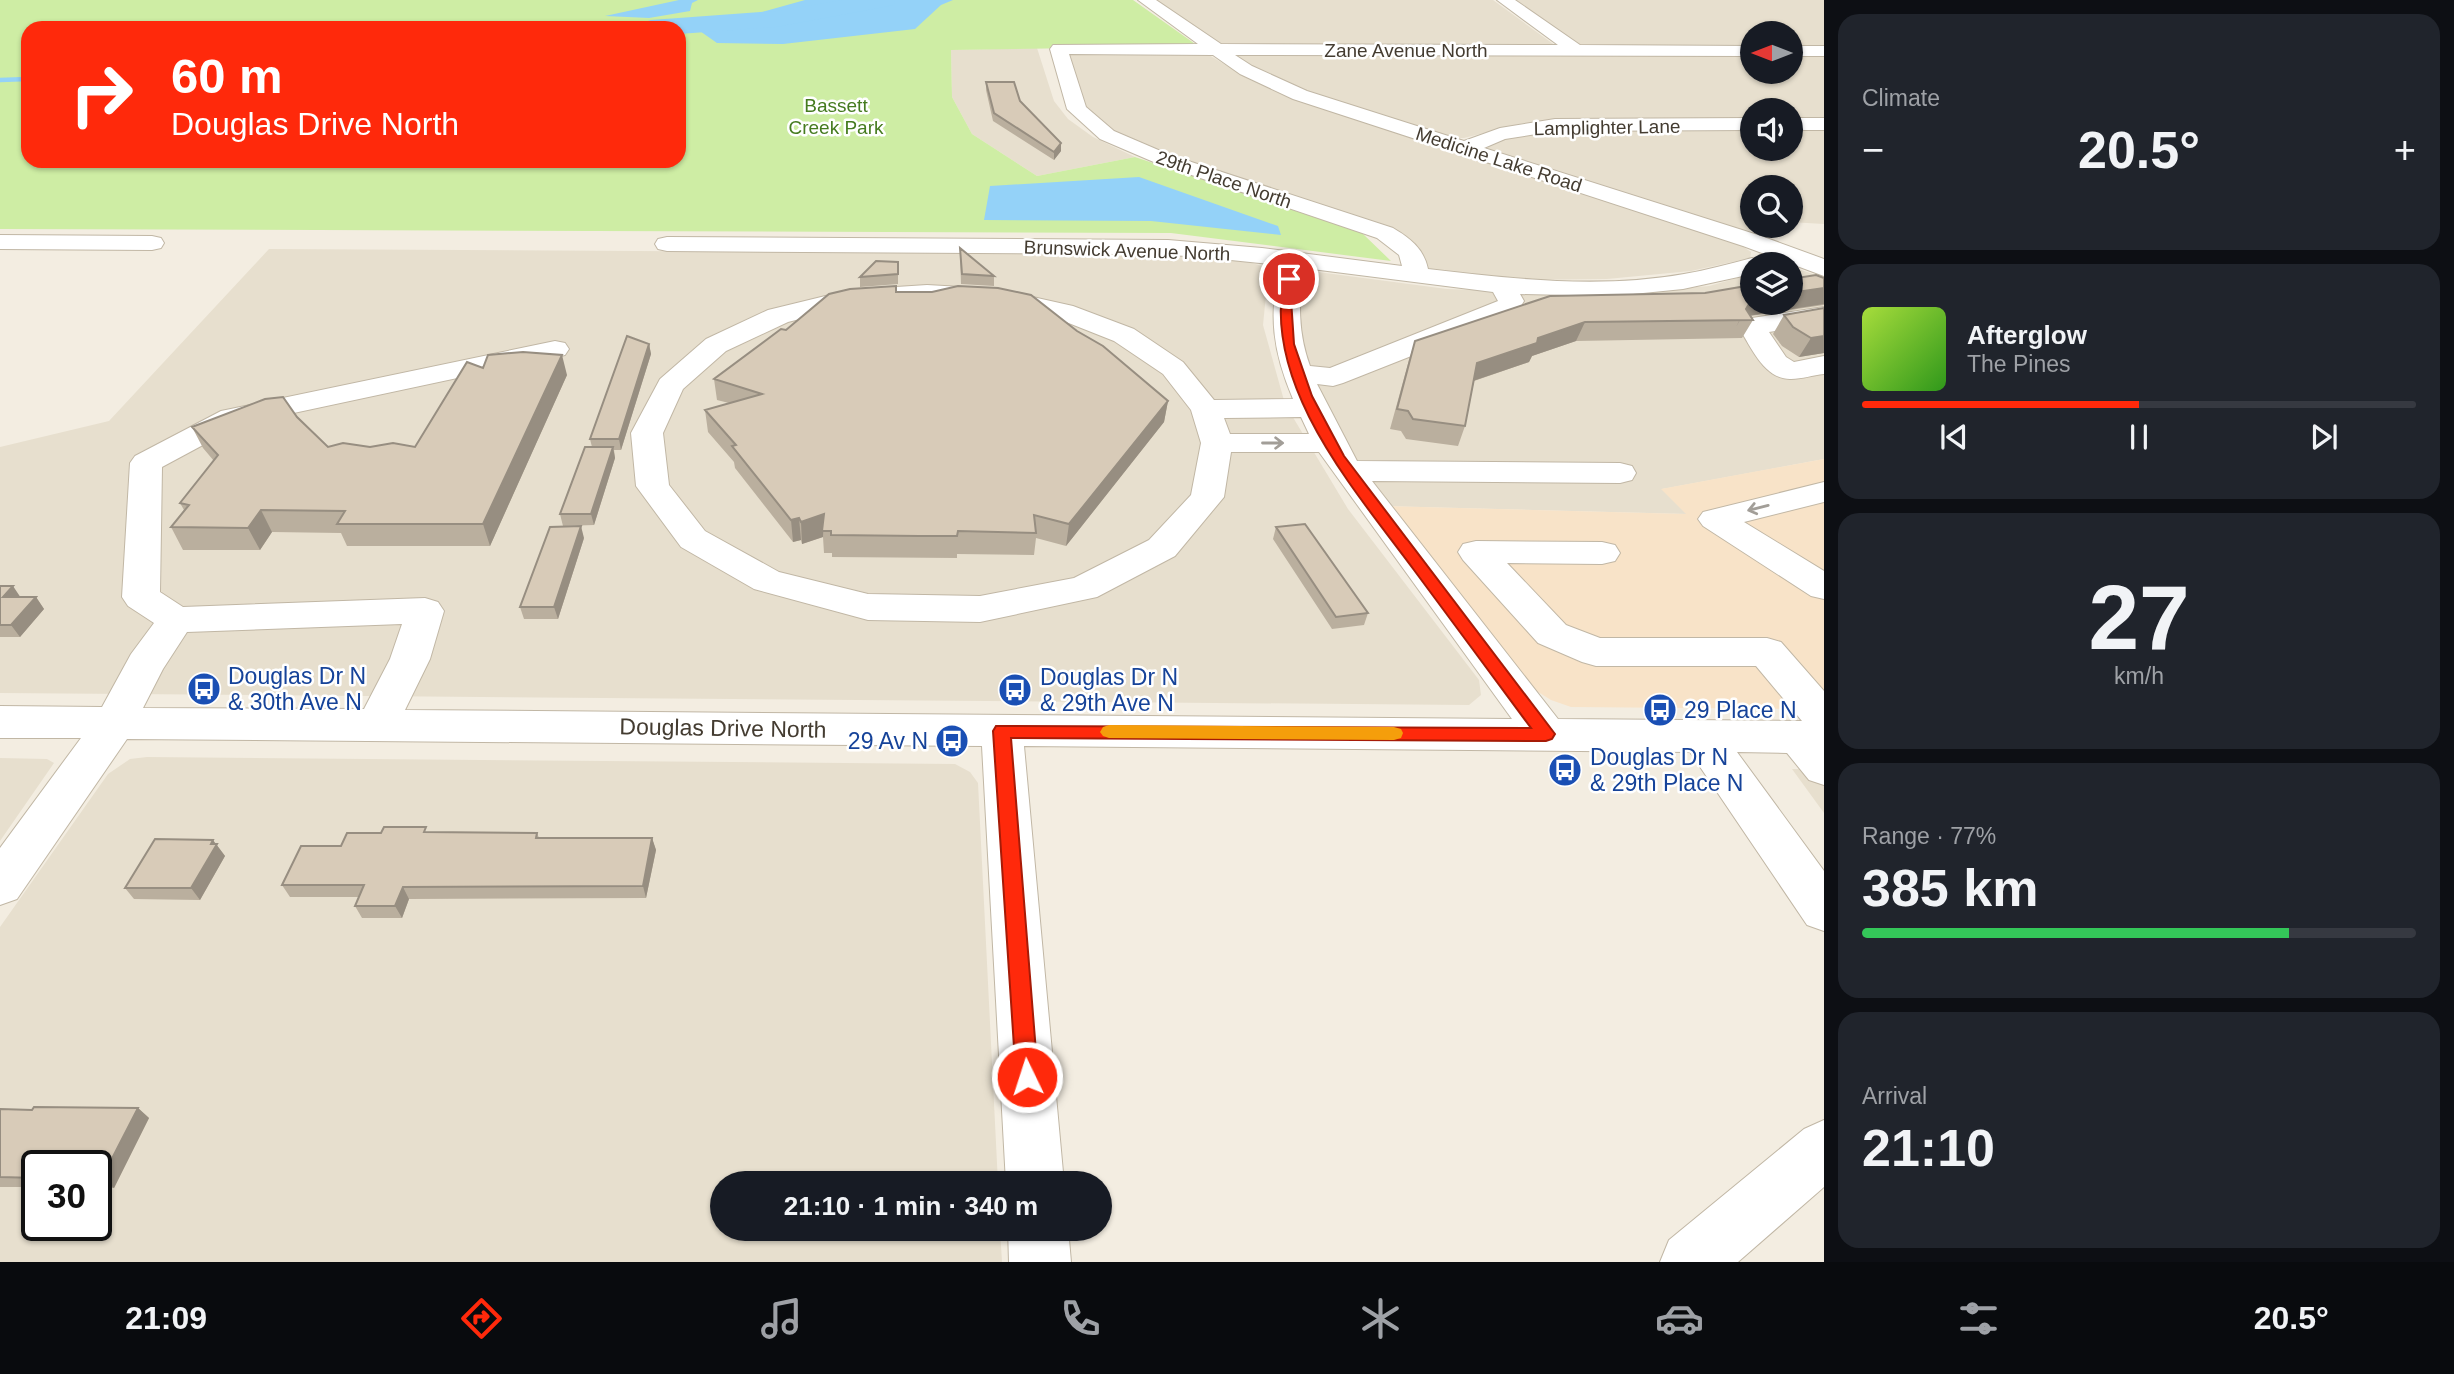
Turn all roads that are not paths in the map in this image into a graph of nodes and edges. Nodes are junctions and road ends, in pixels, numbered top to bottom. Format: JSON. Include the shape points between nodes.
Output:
{"nodes":[{"id":1,"x":1146,"y":0,"type":"edge"},
{"id":2,"x":1505,"y":0,"type":"edge"},
{"id":3,"x":1059,"y":49,"type":"joint"},
{"id":4,"x":1217,"y":50,"type":"junction"},
{"id":5,"x":1577,"y":51,"type":"junction"},
{"id":6,"x":1740,"y":51,"type":"edge"},
{"id":7,"x":1803,"y":51,"type":"edge"},
{"id":8,"x":1824,"y":51,"type":"edge"},
{"id":9,"x":1740,"y":124,"type":"edge"},
{"id":10,"x":1803,"y":124,"type":"edge"},
{"id":11,"x":1824,"y":124,"type":"edge"},
{"id":12,"x":1465,"y":148,"type":"junction"},
{"id":13,"x":1811,"y":241,"type":"dead end"},
{"id":14,"x":0,"y":242,"type":"edge"},
{"id":15,"x":152,"y":243,"type":"dead end"},
{"id":16,"x":667,"y":244,"type":"dead end"},
{"id":17,"x":928,"y":245,"type":"junction"},
{"id":18,"x":1783,"y":252,"type":"edge"},
{"id":19,"x":1792,"y":252,"type":"edge"},
{"id":20,"x":1293,"y":260,"type":"junction"},
{"id":21,"x":1803,"y":260,"type":"edge"},
{"id":22,"x":1824,"y":268,"type":"edge"},
{"id":23,"x":1740,"y":270,"type":"edge"},
{"id":24,"x":1415,"y":276,"type":"junction"},
{"id":25,"x":1502,"y":285,"type":"junction"},
{"id":26,"x":927,"y":293,"type":"junction"},
{"id":27,"x":1824,"y":315,"type":"edge"},
{"id":28,"x":555,"y":349,"type":"dead end"},
{"id":29,"x":1824,"y":365,"type":"edge"},
{"id":30,"x":1298,"y":373,"type":"junction"},
{"id":31,"x":1312,"y":408,"type":"junction"},
{"id":32,"x":1206,"y":409,"type":"junction"},
{"id":33,"x":1217,"y":443,"type":"junction"},
{"id":34,"x":1339,"y":457,"type":"junction"},
{"id":35,"x":1620,"y":472,"type":"dead end"},
{"id":36,"x":1824,"y":492,"type":"edge"},
{"id":37,"x":1476,"y":552,"type":"junction"},
{"id":38,"x":1602,"y":553,"type":"dead end"},
{"id":39,"x":1413,"y":556,"type":"junction"},
{"id":40,"x":1824,"y":587,"type":"edge"},
{"id":41,"x":176,"y":620,"type":"junction"},
{"id":42,"x":0,"y":722,"type":"edge"},
{"id":43,"x":115,"y":723,"type":"junction"},
{"id":44,"x":377,"y":725,"type":"junction"},
{"id":45,"x":1002,"y":731,"type":"junction"},
{"id":46,"x":1546,"y":734,"type":"junction"},
{"id":47,"x":1702,"y":736,"type":"junction"},
{"id":48,"x":1818,"y":740,"type":"edge"},
{"id":49,"x":0,"y":885,"type":"edge"},
{"id":50,"x":1824,"y":910,"type":"edge"},
{"id":51,"x":1824,"y":1149,"type":"edge"},
{"id":52,"x":1034,"y":1171,"type":"edge"},
{"id":53,"x":1039,"y":1241,"type":"edge"},
{"id":54,"x":1040,"y":1262,"type":"edge"},
{"id":55,"x":1691,"y":1262,"type":"edge"}],
"edges":[{"from":1,"to":4,"type":"street","name":"Medicine Lake Road"},
{"from":2,"to":5,"type":"street"},
{"from":3,"to":4,"type":"street","name":"Zane Avenue North"},
{"from":3,"to":24,"type":"street","name":"29th Place North","via":[[1077,109],[1107,135],[1163,159],[1385,233],[1411,252]]},
{"from":4,"to":5,"type":"street","name":"Zane Avenue North"},
{"from":4,"to":12,"type":"street","name":"Medicine Lake Road","via":[[1245,70],[1300,95]]},
{"from":5,"to":6,"type":"street","name":"Zane Avenue North"},
{"from":7,"to":8,"type":"street"},
{"from":9,"to":12,"type":"street","name":"Lamplighter Lane","via":[[1555,125],[1500,134]]},
{"from":10,"to":11,"type":"street"},
{"from":12,"to":18,"type":"street","name":"Medicine Lake Road"},
{"from":13,"to":19,"type":"street"},
{"from":14,"to":15,"type":"street"},
{"from":16,"to":17,"type":"street","name":"Brunswick Avenue North"},
{"from":17,"to":20,"type":"street","name":"Brunswick Avenue North","via":[[1195,249]]},
{"from":17,"to":26,"type":"street"},
{"from":20,"to":24,"type":"street","name":"Brunswick Avenue North"},
{"from":20,"to":30,"type":"street","via":[[1285,299],[1289,344]]},
{"from":21,"to":22,"type":"street","name":"Medicine Lake Road"},
{"from":23,"to":25,"type":"street","name":"Brunswick Avenue North","via":[[1686,281],[1615,287]]},
{"from":24,"to":25,"type":"street","name":"Brunswick Avenue North"},
{"from":25,"to":30,"type":"street","via":[[1511,301],[1506,309],[1333,377]]},
{"from":26,"to":32,"type":"street","via":[[997,297],[1051,309],[1124,335],[1173,368]]},
{"from":26,"to":33,"type":"street","via":[[850,299],[778,316],[716,345],[670,385],[647,433],[653,486],[693,538],[767,582],[868,607],[980,609],[1084,588],[1162,548],[1207,497]]},
{"from":27,"to":29,"type":"street","via":[[1752,326],[1776,363],[1789,371]]},
{"from":28,"to":41,"type":"street","via":[[232,417],[146,463],[141,597]]},
{"from":30,"to":31,"type":"street"},
{"from":31,"to":32,"type":"street"},
{"from":31,"to":34,"type":"street"},
{"from":32,"to":33,"type":"street"},
{"from":33,"to":34,"type":"street","one_way":true},
{"from":34,"to":35,"type":"street"},
{"from":34,"to":39,"type":"street"},
{"from":36,"to":40,"type":"street","one_way":true,"via":[[1715,519]]},
{"from":37,"to":38,"type":"street"},
{"from":37,"to":39,"type":"street"},
{"from":37,"to":48,"type":"street","via":[[1552,634],[1596,652],[1767,652]]},
{"from":39,"to":46,"type":"street"},
{"from":41,"to":43,"type":"street","via":[[145,664]]},
{"from":41,"to":44,"type":"street","via":[[425,611],[410,659]]},
{"from":42,"to":43,"type":"street","name":"Douglas Drive North"},
{"from":43,"to":44,"type":"street","name":"Douglas Drive North"},
{"from":43,"to":49,"type":"street"},
{"from":44,"to":45,"type":"street","name":"Douglas Drive North"},
{"from":45,"to":46,"type":"street","name":"Douglas Drive North"},
{"from":45,"to":52,"type":"street"},
{"from":46,"to":47,"type":"street","name":"Douglas Drive North"},
{"from":47,"to":48,"type":"street","name":"Douglas Drive North"},
{"from":47,"to":50,"type":"street"},
{"from":51,"to":55,"type":"street"},
{"from":53,"to":54,"type":"street"}]}
